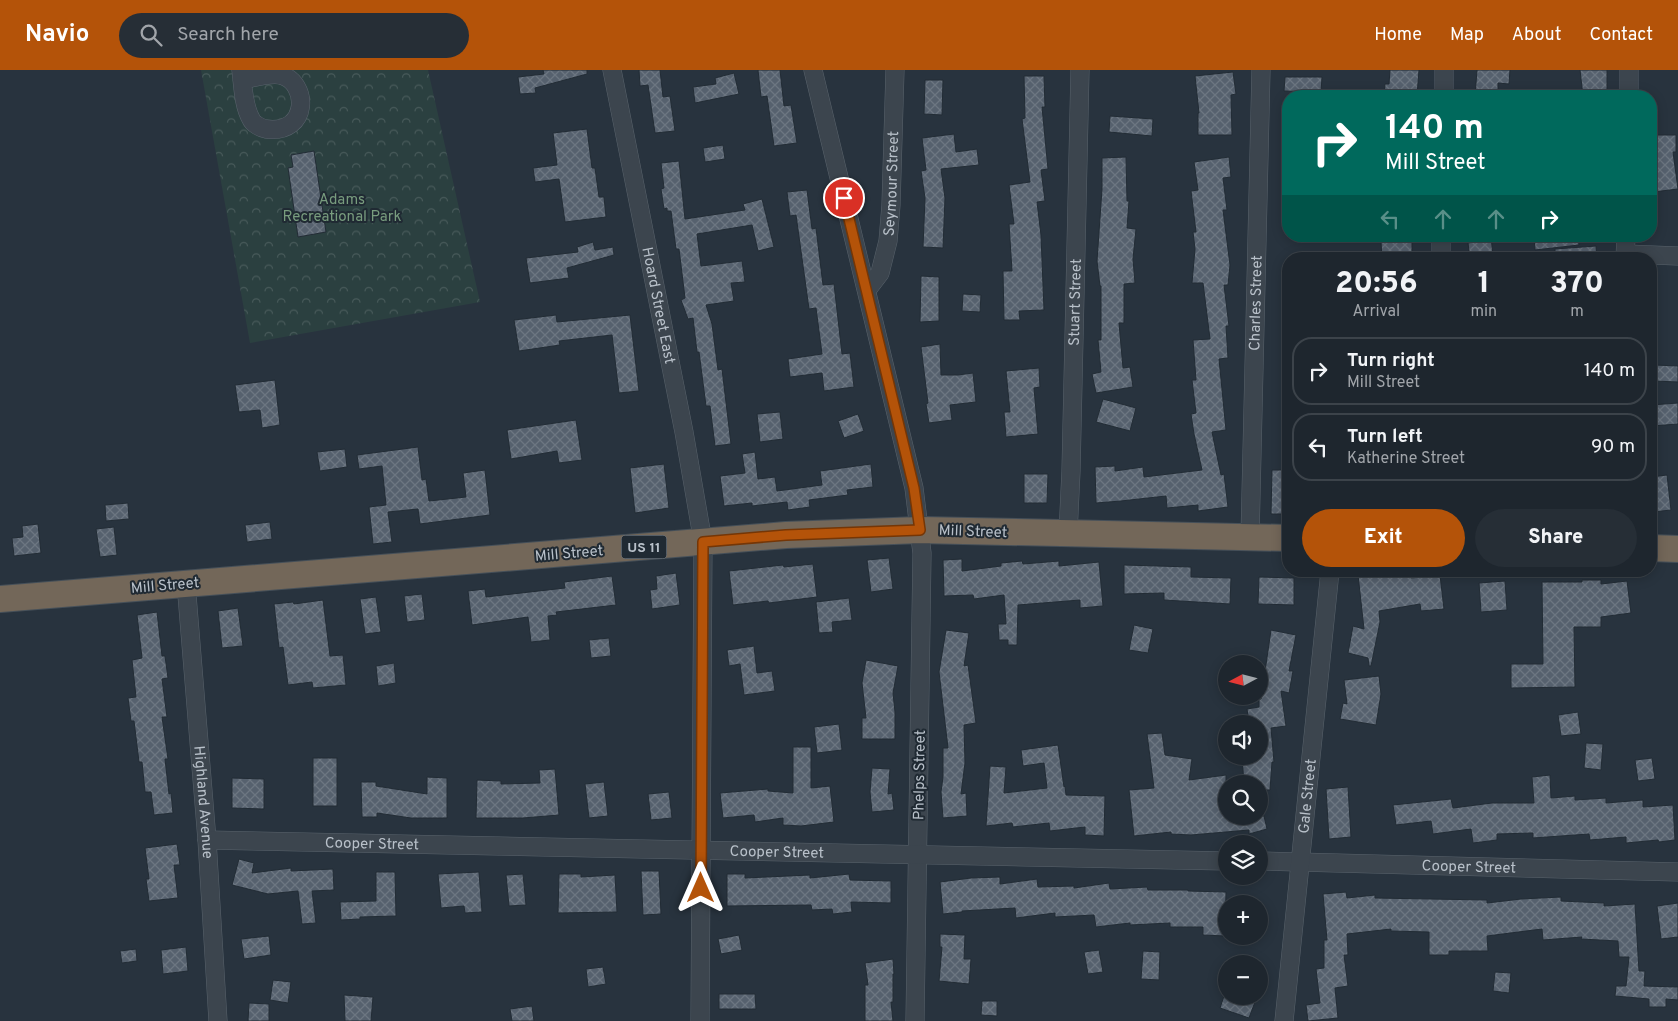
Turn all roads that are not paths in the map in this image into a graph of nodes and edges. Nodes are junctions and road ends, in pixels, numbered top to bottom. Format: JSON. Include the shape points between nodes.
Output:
{"nodes":[{"id":1,"x":612,"y":70,"type":"edge"},
{"id":2,"x":813,"y":70,"type":"edge"},
{"id":3,"x":895,"y":70,"type":"edge"},
{"id":4,"x":1080,"y":70,"type":"edge"},
{"id":5,"x":1260,"y":70,"type":"edge"},
{"id":6,"x":1444,"y":70,"type":"edge"},
{"id":7,"x":1630,"y":70,"type":"edge"},
{"id":8,"x":1444,"y":90,"type":"edge"},
{"id":9,"x":1629,"y":90,"type":"edge"},
{"id":10,"x":1657,"y":256,"type":"edge"},
{"id":11,"x":1678,"y":256,"type":"edge"},
{"id":12,"x":867,"y":290,"type":"junction"},
{"id":13,"x":920,"y":530,"type":"junction"},
{"id":14,"x":1068,"y":534,"type":"junction"},
{"id":15,"x":1250,"y":537,"type":"junction"},
{"id":16,"x":1282,"y":538,"type":"edge"},
{"id":17,"x":703,"y":542,"type":"junction"},
{"id":18,"x":1657,"y":548,"type":"edge"},
{"id":19,"x":1678,"y":549,"type":"edge"},
{"id":20,"x":1329,"y":577,"type":"edge"},
{"id":21,"x":186,"y":583,"type":"junction"},
{"id":22,"x":0,"y":599,"type":"edge"},
{"id":23,"x":207,"y":840,"type":"junction"},
{"id":24,"x":701,"y":850,"type":"junction"},
{"id":25,"x":918,"y":855,"type":"junction"},
{"id":26,"x":1218,"y":861,"type":"edge"},
{"id":27,"x":1268,"y":861,"type":"edge"},
{"id":28,"x":1301,"y":862,"type":"junction"},
{"id":29,"x":1678,"y":872,"type":"edge"},
{"id":30,"x":218,"y":1021,"type":"edge"},
{"id":31,"x":700,"y":1021,"type":"edge"},
{"id":32,"x":914,"y":1021,"type":"edge"},
{"id":33,"x":1284,"y":1021,"type":"edge"}],
"edges":[{"from":1,"to":17,"type":"street","name":"Hoard Street East"},
{"from":2,"to":12,"type":"street","name":"Phelps Street"},
{"from":3,"to":12,"type":"street","name":"Seymour Street","via":[[888,241],[880,273]]},
{"from":4,"to":14,"type":"street","name":"Stuart Street"},
{"from":5,"to":15,"type":"street","name":"Charles Street"},
{"from":6,"to":8,"type":"street"},
{"from":7,"to":9,"type":"street"},
{"from":10,"to":11,"type":"street"},
{"from":12,"to":13,"type":"street","name":"Phelps Street","via":[[914,488]]},
{"from":13,"to":14,"type":"highway","name":"Mill Street","number":"US 11"},
{"from":13,"to":17,"type":"highway","name":"Mill Street","number":"US 11"},
{"from":13,"to":25,"type":"street","name":"Phelps Street"},
{"from":14,"to":15,"type":"highway","name":"Mill Street","number":"US 11"},
{"from":15,"to":16,"type":"highway","name":"Mill Street","number":"US 11"},
{"from":17,"to":21,"type":"highway","name":"Mill Street","number":"US 11"},
{"from":17,"to":24,"type":"street","name":"Hoard Street East"},
{"from":18,"to":19,"type":"highway"},
{"from":20,"to":28,"type":"street","name":"Gale Street"},
{"from":21,"to":22,"type":"highway","name":"Mill Street","number":"US 11"},
{"from":21,"to":23,"type":"street","name":"Highland Avenue"},
{"from":23,"to":24,"type":"street","name":"Cooper Street"},
{"from":23,"to":30,"type":"street","name":"Highland Avenue"},
{"from":24,"to":25,"type":"street","name":"Cooper Street"},
{"from":24,"to":31,"type":"street","name":"Hoard Street East"},
{"from":25,"to":26,"type":"street","name":"Cooper Street"},
{"from":25,"to":32,"type":"street","name":"Phelps Street"},
{"from":27,"to":28,"type":"street","name":"Cooper Street"},
{"from":28,"to":29,"type":"street","name":"Cooper Street"},
{"from":28,"to":33,"type":"street","name":"Gale Street"}]}
